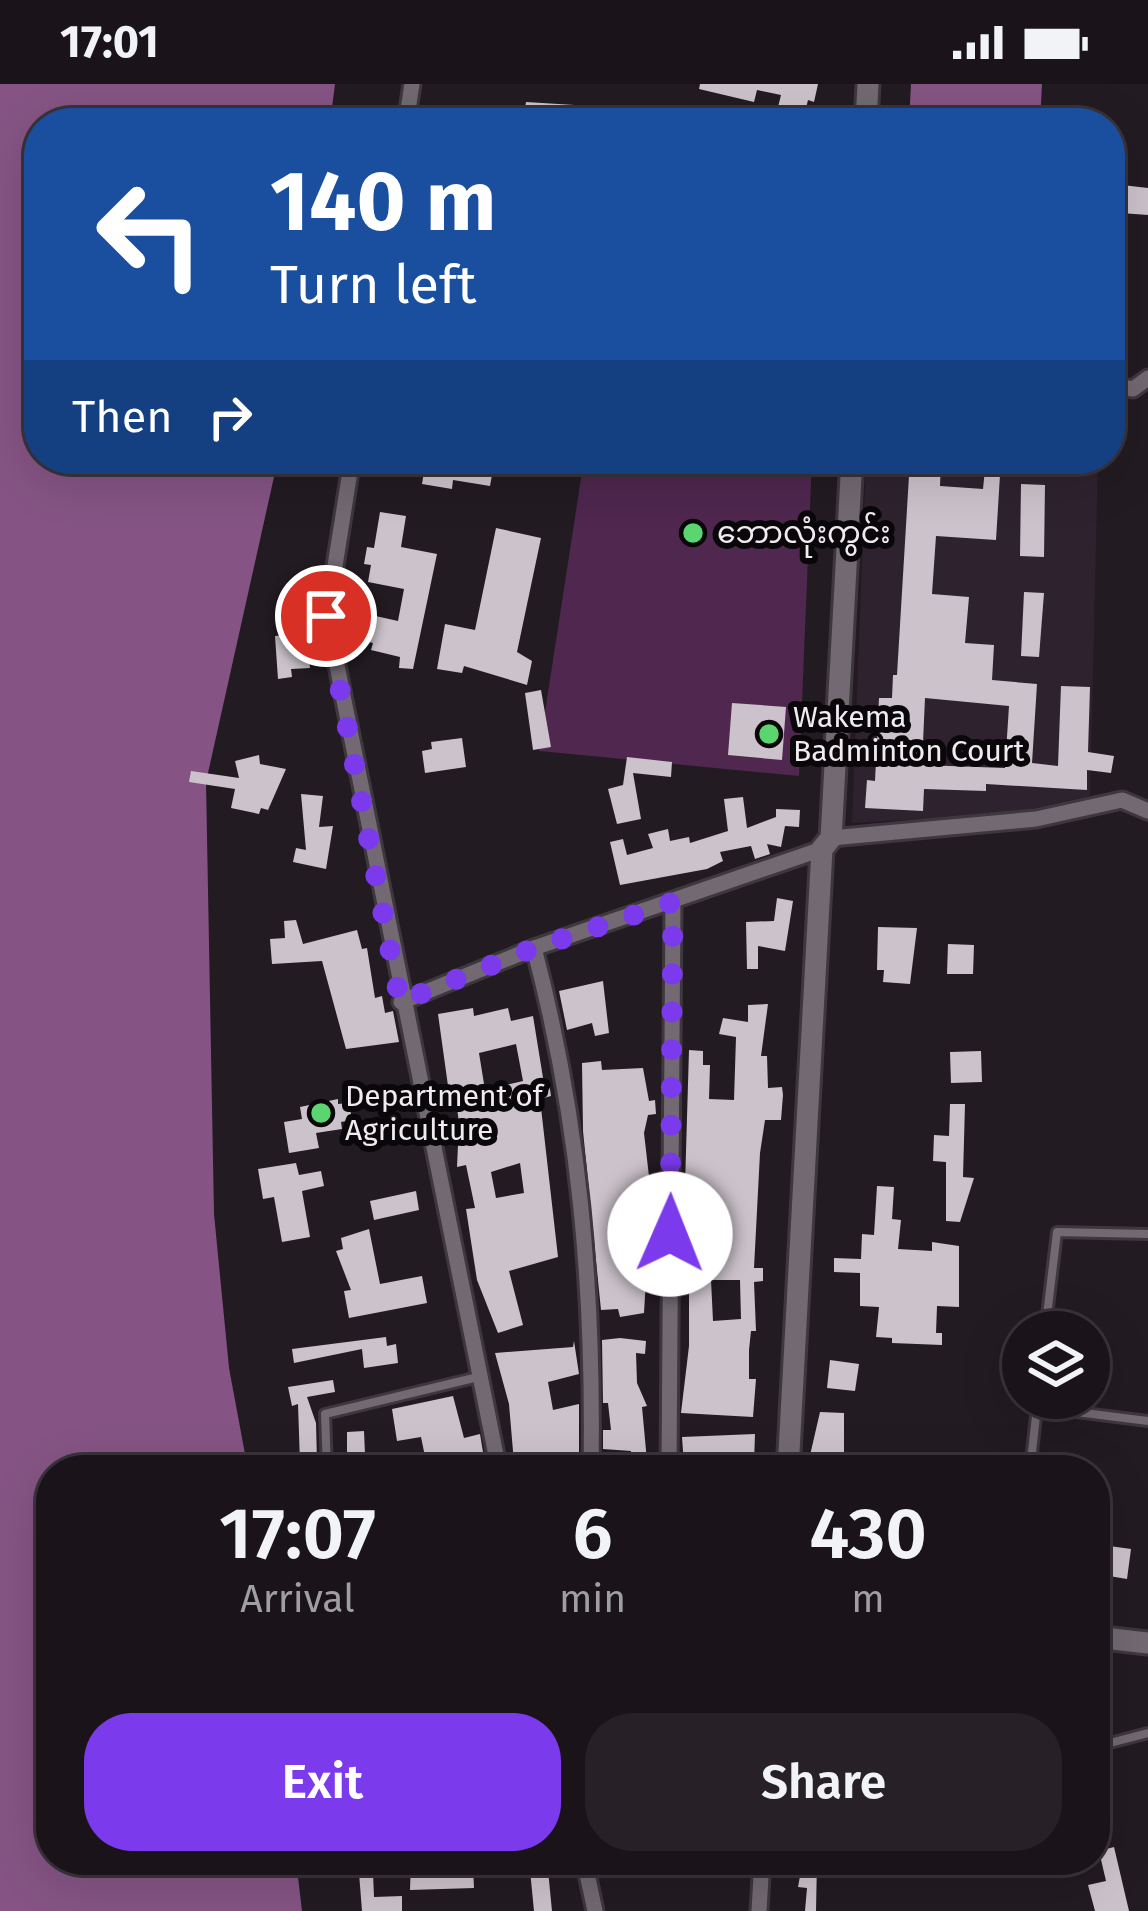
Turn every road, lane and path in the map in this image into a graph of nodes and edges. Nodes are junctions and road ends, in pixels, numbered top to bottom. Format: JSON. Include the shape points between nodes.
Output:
{"nodes":[{"id":1,"x":350,"y":474,"type":"edge"},
{"id":2,"x":851,"y":474,"type":"edge"},
{"id":3,"x":1148,"y":811,"type":"edge"},
{"id":4,"x":826,"y":843,"type":"junction"},
{"id":5,"x":673,"y":902,"type":"junction"},
{"id":6,"x":534,"y":948,"type":"junction"},
{"id":7,"x":400,"y":1002,"type":"junction"},
{"id":8,"x":1148,"y":1234,"type":"edge"},
{"id":9,"x":1048,"y":1311,"type":"edge"},
{"id":10,"x":478,"y":1377,"type":"junction"},
{"id":11,"x":1110,"y":1414,"type":"edge"},
{"id":12,"x":1035,"y":1419,"type":"edge"},
{"id":13,"x":1148,"y":1421,"type":"edge"},
{"id":14,"x":326,"y":1455,"type":"edge"},
{"id":15,"x":496,"y":1455,"type":"edge"},
{"id":16,"x":591,"y":1455,"type":"edge"},
{"id":17,"x":669,"y":1455,"type":"edge"},
{"id":18,"x":789,"y":1455,"type":"edge"},
{"id":19,"x":1032,"y":1455,"type":"edge"},
{"id":20,"x":1110,"y":1638,"type":"edge"},
{"id":21,"x":1148,"y":1642,"type":"edge"},
{"id":22,"x":1148,"y":1733,"type":"edge"},
{"id":23,"x":1110,"y":1743,"type":"edge"},
{"id":24,"x":588,"y":1875,"type":"edge"},
{"id":25,"x":761,"y":1875,"type":"edge"},
{"id":26,"x":596,"y":1911,"type":"edge"},
{"id":27,"x":759,"y":1911,"type":"edge"}],
"edges":[{"from":1,"to":7,"type":"street","via":[[326,616]]},
{"from":2,"to":4,"type":"street"},
{"from":3,"to":4,"type":"street","via":[[1122,800],[1036,819]]},
{"from":4,"to":5,"type":"street"},
{"from":4,"to":18,"type":"street"},
{"from":5,"to":6,"type":"street"},
{"from":5,"to":17,"type":"street"},
{"from":6,"to":7,"type":"street"},
{"from":6,"to":16,"type":"street","via":[[564,1062],[588,1273]]},
{"from":7,"to":10,"type":"street"},
{"from":8,"to":9,"type":"lane","via":[[1057,1232]]},
{"from":10,"to":14,"type":"lane","via":[[325,1414]]},
{"from":10,"to":15,"type":"street"},
{"from":11,"to":13,"type":"lane"},
{"from":12,"to":19,"type":"lane"},
{"from":20,"to":21,"type":"street"},
{"from":22,"to":23,"type":"lane"},
{"from":24,"to":26,"type":"street"},
{"from":25,"to":27,"type":"street"}]}
